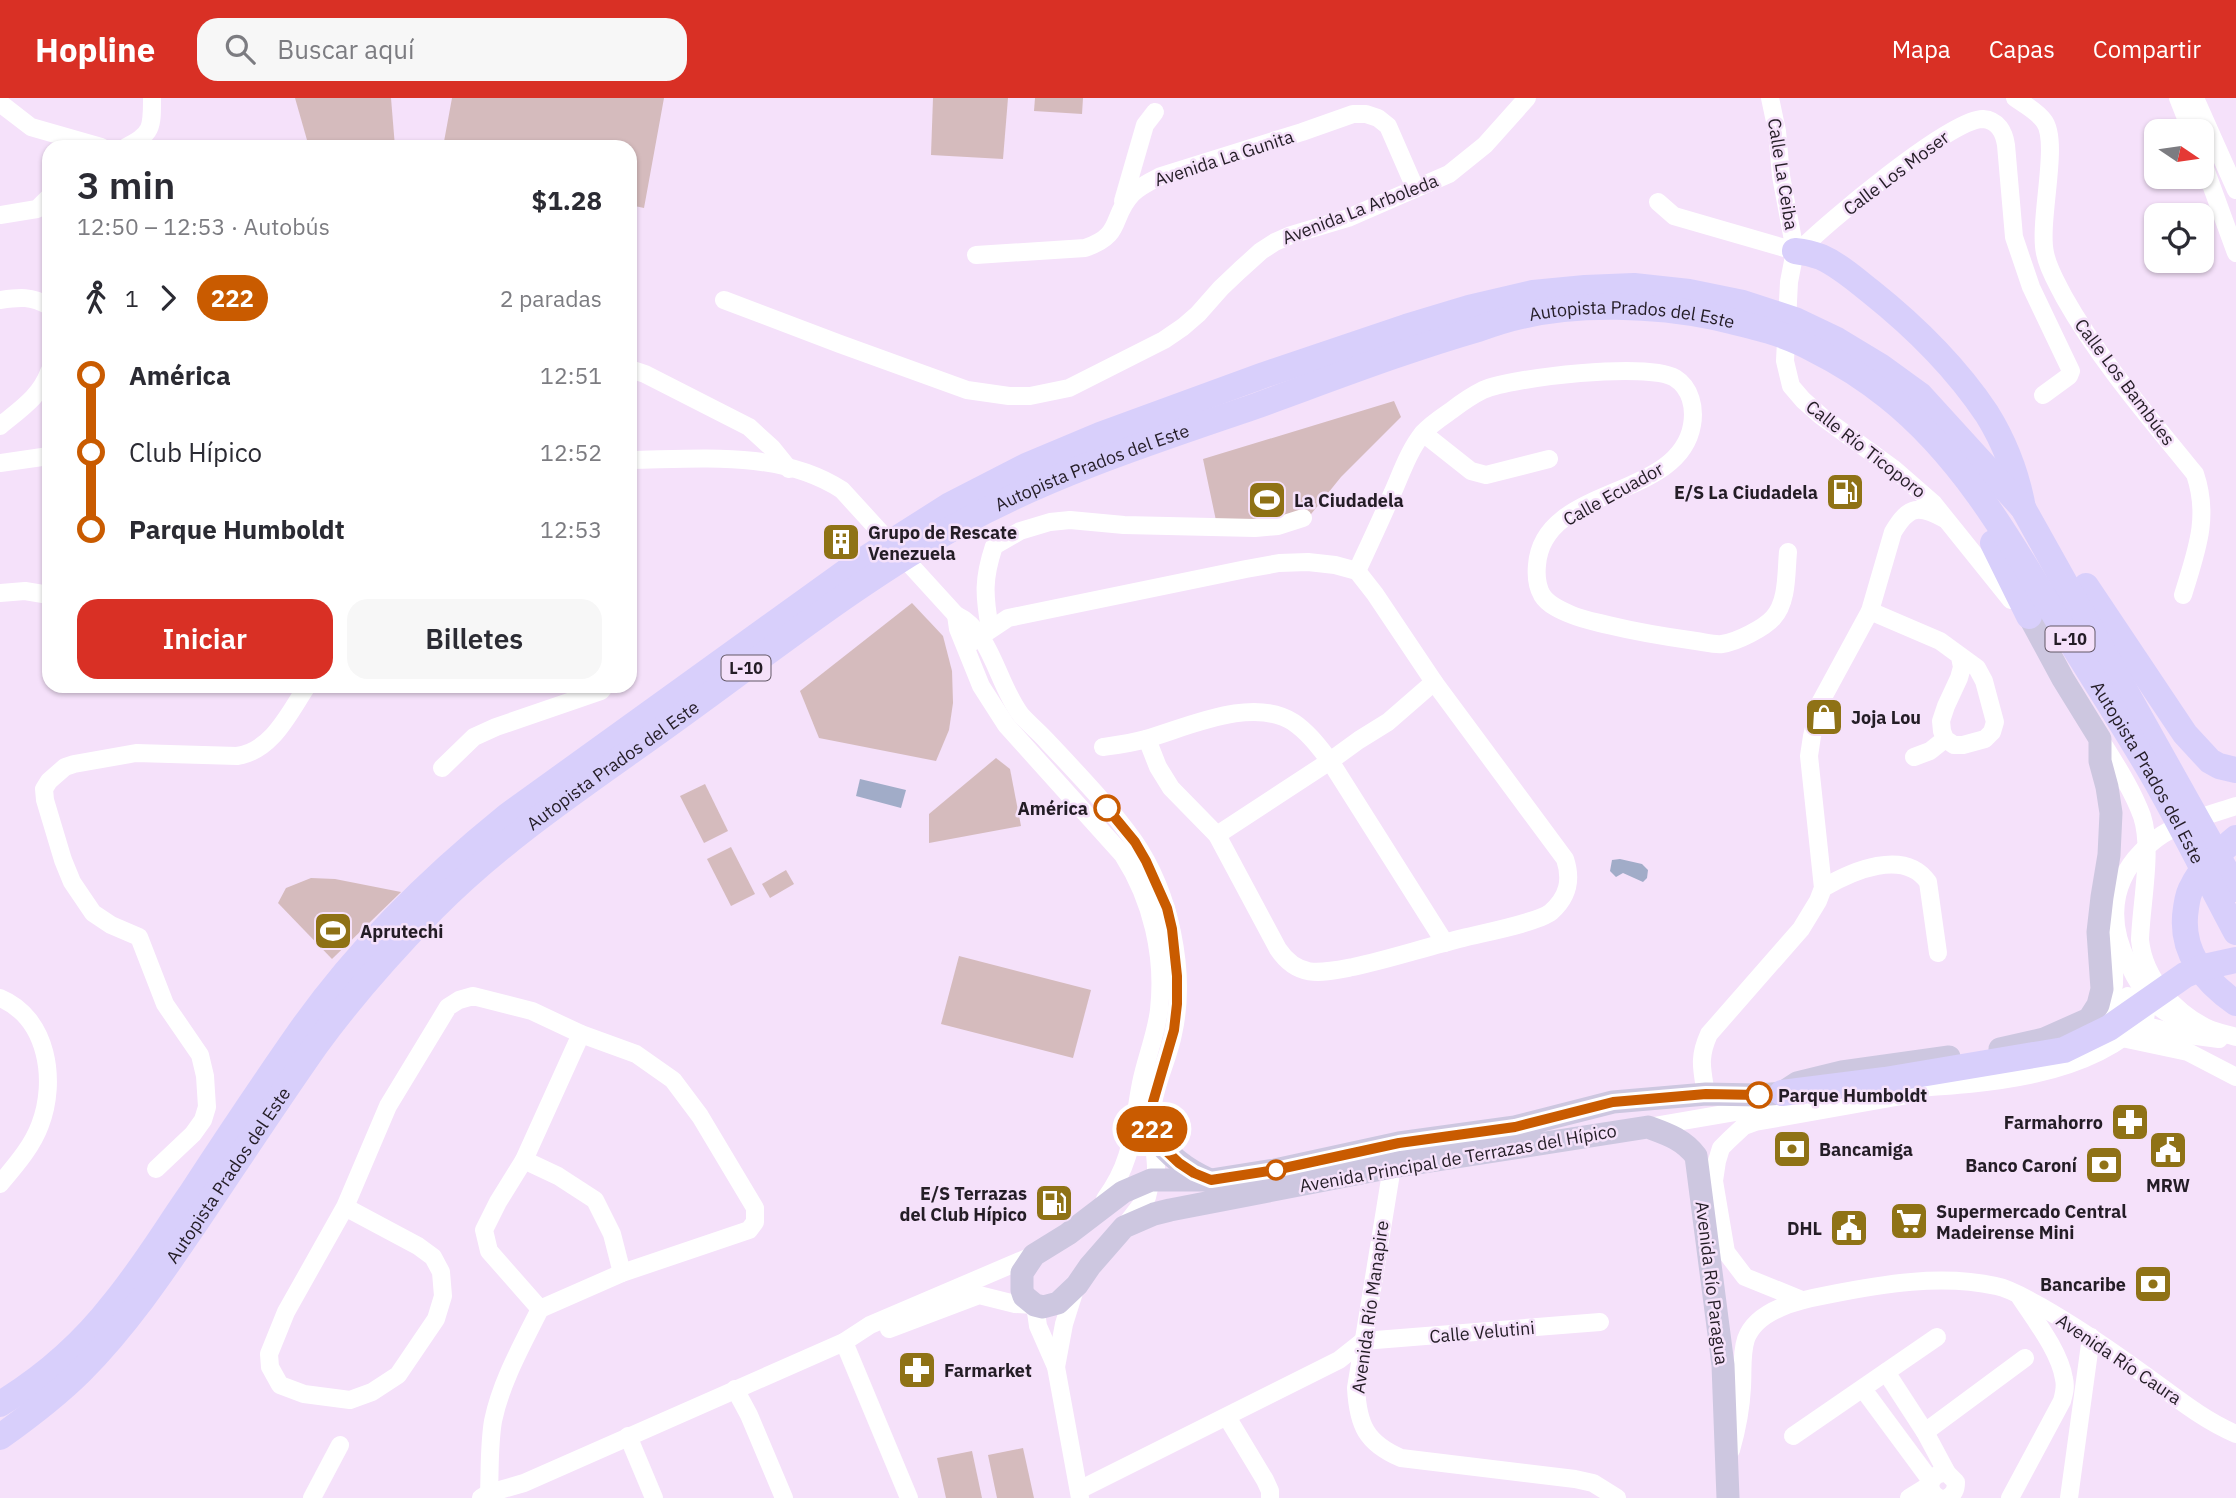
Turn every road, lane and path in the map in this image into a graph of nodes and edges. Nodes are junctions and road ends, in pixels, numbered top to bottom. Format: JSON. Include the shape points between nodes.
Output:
{"nodes":[{"id":1,"x":152,"y":98,"type":"edge"},
{"id":2,"x":1527,"y":98,"type":"edge"},
{"id":3,"x":1770,"y":98,"type":"edge"},
{"id":4,"x":2015,"y":98,"type":"edge"},
{"id":5,"x":2178,"y":98,"type":"edge"},
{"id":6,"x":2195,"y":98,"type":"edge"},
{"id":7,"x":0,"y":103,"type":"edge"},
{"id":8,"x":1155,"y":112,"type":"dead end"},
{"id":9,"x":2186,"y":119,"type":"edge"},
{"id":10,"x":72,"y":140,"type":"edge"},
{"id":11,"x":140,"y":140,"type":"edge"},
{"id":12,"x":1136,"y":154,"type":"junction"},
{"id":13,"x":1161,"y":176,"type":"junction"},
{"id":14,"x":1415,"y":188,"type":"junction"},
{"id":15,"x":2213,"y":189,"type":"edge"},
{"id":16,"x":2236,"y":190,"type":"edge"},
{"id":17,"x":1658,"y":202,"type":"dead end"},
{"id":18,"x":42,"y":204,"type":"edge"},
{"id":19,"x":1122,"y":208,"type":"junction"},
{"id":20,"x":0,"y":215,"type":"edge"},
{"id":21,"x":1797,"y":251,"type":"junction"},
{"id":22,"x":2236,"y":253,"type":"edge"},
{"id":23,"x":976,"y":255,"type":"dead end"},
{"id":24,"x":0,"y":300,"type":"edge"},
{"id":25,"x":724,"y":300,"type":"dead end"},
{"id":26,"x":42,"y":302,"type":"edge"},
{"id":27,"x":1744,"y":313,"type":"junction"},
{"id":28,"x":637,"y":371,"type":"edge"},
{"id":29,"x":42,"y":387,"type":"edge"},
{"id":30,"x":1920,"y":395,"type":"junction"},
{"id":31,"x":2043,"y":395,"type":"dead end"},
{"id":32,"x":0,"y":426,"type":"edge"},
{"id":33,"x":1423,"y":433,"type":"junction"},
{"id":34,"x":42,"y":457,"type":"edge"},
{"id":35,"x":1549,"y":459,"type":"dead end"},
{"id":36,"x":637,"y":460,"type":"edge"},
{"id":37,"x":0,"y":463,"type":"edge"},
{"id":38,"x":789,"y":469,"type":"junction"},
{"id":39,"x":2021,"y":496,"type":"junction"},
{"id":40,"x":1982,"y":501,"type":"junction"},
{"id":41,"x":1303,"y":517,"type":"dead end"},
{"id":42,"x":1945,"y":519,"type":"junction"},
{"id":43,"x":1788,"y":552,"type":"dead end"},
{"id":44,"x":1357,"y":571,"type":"junction"},
{"id":45,"x":0,"y":593,"type":"edge"},
{"id":46,"x":42,"y":594,"type":"edge"},
{"id":47,"x":2183,"y":595,"type":"dead end"},
{"id":48,"x":1870,"y":611,"type":"junction"},
{"id":49,"x":2029,"y":616,"type":"junction"},
{"id":50,"x":979,"y":637,"type":"junction"},
{"id":51,"x":1960,"y":657,"type":"junction"},
{"id":52,"x":1434,"y":682,"type":"junction"},
{"id":53,"x":302,"y":693,"type":"edge"},
{"id":54,"x":595,"y":693,"type":"edge"},
{"id":55,"x":1147,"y":739,"type":"junction"},
{"id":56,"x":1945,"y":739,"type":"junction"},
{"id":57,"x":2100,"y":740,"type":"junction"},
{"id":58,"x":1103,"y":747,"type":"dead end"},
{"id":59,"x":1914,"y":757,"type":"dead end"},
{"id":60,"x":1330,"y":761,"type":"junction"},
{"id":61,"x":443,"y":768,"type":"dead end"},
{"id":62,"x":2236,"y":770,"type":"edge"},
{"id":63,"x":2236,"y":806,"type":"edge"},
{"id":64,"x":1217,"y":835,"type":"junction"},
{"id":65,"x":2236,"y":838,"type":"edge"},
{"id":66,"x":1823,"y":888,"type":"junction"},
{"id":67,"x":2236,"y":889,"type":"edge"},
{"id":68,"x":2117,"y":930,"type":"junction"},
{"id":69,"x":2236,"y":932,"type":"edge"},
{"id":70,"x":1445,"y":943,"type":"junction"},
{"id":71,"x":1938,"y":953,"type":"dead end"},
{"id":72,"x":2236,"y":960,"type":"edge"},
{"id":73,"x":0,"y":998,"type":"edge"},
{"id":74,"x":2236,"y":1003,"type":"edge"},
{"id":75,"x":2111,"y":1006,"type":"junction"},
{"id":76,"x":2139,"y":1024,"type":"junction"},
{"id":77,"x":581,"y":1034,"type":"junction"},
{"id":78,"x":2208,"y":1037,"type":"junction"},
{"id":79,"x":2122,"y":1038,"type":"junction"},
{"id":80,"x":2236,"y":1039,"type":"edge"},
{"id":81,"x":2064,"y":1040,"type":"junction"},
{"id":82,"x":2236,"y":1077,"type":"edge"},
{"id":83,"x":1939,"y":1086,"type":"junction"},
{"id":84,"x":1782,"y":1093,"type":"joint"},
{"id":85,"x":1706,"y":1094,"type":"junction"},
{"id":86,"x":1647,"y":1127,"type":"junction"},
{"id":87,"x":1153,"y":1135,"type":"junction"},
{"id":88,"x":524,"y":1160,"type":"junction"},
{"id":89,"x":1392,"y":1167,"type":"junction"},
{"id":90,"x":156,"y":1169,"type":"dead end"},
{"id":91,"x":1151,"y":1180,"type":"junction"},
{"id":92,"x":1211,"y":1180,"type":"junction"},
{"id":93,"x":0,"y":1184,"type":"edge"},
{"id":94,"x":345,"y":1207,"type":"junction"},
{"id":95,"x":1094,"y":1212,"type":"junction"},
{"id":96,"x":1124,"y":1227,"type":"junction"},
{"id":97,"x":1034,"y":1255,"type":"junction"},
{"id":98,"x":622,"y":1273,"type":"junction"},
{"id":99,"x":1077,"y":1285,"type":"junction"},
{"id":100,"x":2018,"y":1294,"type":"junction"},
{"id":101,"x":1802,"y":1300,"type":"junction"},
{"id":102,"x":1035,"y":1305,"type":"junction"},
{"id":103,"x":540,"y":1309,"type":"junction"},
{"id":104,"x":1600,"y":1322,"type":"dead end"},
{"id":105,"x":1937,"y":1337,"type":"dead end"},
{"id":106,"x":2091,"y":1338,"type":"junction"},
{"id":107,"x":846,"y":1340,"type":"junction"},
{"id":108,"x":1363,"y":1341,"type":"junction"},
{"id":109,"x":2025,"y":1358,"type":"dead end"},
{"id":110,"x":1056,"y":1367,"type":"junction"},
{"id":111,"x":1886,"y":1372,"type":"junction"},
{"id":112,"x":735,"y":1389,"type":"junction"},
{"id":113,"x":1863,"y":1389,"type":"junction"},
{"id":114,"x":0,"y":1404,"type":"edge"},
{"id":115,"x":1912,"y":1412,"type":"junction"},
{"id":116,"x":1227,"y":1417,"type":"junction"},
{"id":117,"x":1890,"y":1426,"type":"junction"},
{"id":118,"x":1925,"y":1432,"type":"junction"},
{"id":119,"x":2236,"y":1434,"type":"edge"},
{"id":120,"x":628,"y":1436,"type":"junction"},
{"id":121,"x":1793,"y":1436,"type":"dead end"},
{"id":122,"x":0,"y":1437,"type":"edge"},
{"id":123,"x":340,"y":1445,"type":"dead end"},
{"id":124,"x":1726,"y":1469,"type":"junction"},
{"id":125,"x":1937,"y":1484,"type":"edge"},
{"id":126,"x":527,"y":1491,"type":"edge"},
{"id":127,"x":1952,"y":1493,"type":"edge"},
{"id":128,"x":1080,"y":1494,"type":"edge"},
{"id":129,"x":485,"y":1495,"type":"edge"},
{"id":130,"x":313,"y":1498,"type":"edge"},
{"id":131,"x":653,"y":1498,"type":"edge"},
{"id":132,"x":784,"y":1498,"type":"edge"},
{"id":133,"x":909,"y":1498,"type":"edge"},
{"id":134,"x":1270,"y":1498,"type":"edge"},
{"id":135,"x":1617,"y":1498,"type":"edge"},
{"id":136,"x":1728,"y":1498,"type":"edge"},
{"id":137,"x":1909,"y":1498,"type":"edge"},
{"id":138,"x":1973,"y":1498,"type":"edge"},
{"id":139,"x":2010,"y":1498,"type":"edge"},
{"id":140,"x":2069,"y":1498,"type":"edge"}],
"edges":[{"from":1,"to":11,"type":"street","via":[[152,125]]},
{"from":2,"to":14,"type":"street","name":"Avenida La Arboleda","via":[[1469,159],[1449,174]]},
{"from":3,"to":21,"type":"street","name":"Calle La Ceiba"},
{"from":4,"to":47,"type":"street","name":"Calle Los Bambúes","via":[[2046,122],[2050,132],[2043,222],[2048,268],[2098,351],[2194,474],[2201,493],[2203,516]]},
{"from":5,"to":9,"type":"street"},
{"from":6,"to":16,"type":"street"},
{"from":7,"to":10,"type":"street","via":[[31,127]]},
{"from":8,"to":12,"type":"street","via":[[1145,125]]},
{"from":12,"to":13,"type":"street"},
{"from":12,"to":19,"type":"street"},
{"from":13,"to":14,"type":"street","name":"Avenida La Gunita","via":[[1353,114],[1366,114],[1388,126]]},
{"from":13,"to":19,"type":"street","name":"Avenida La Gunita","via":[[1132,193]]},
{"from":14,"to":25,"type":"street","name":"Avenida La Arboleda","via":[[1348,218],[1275,242],[1164,340],[1087,380],[1050,393],[1009,396],[967,390]]},
{"from":15,"to":22,"type":"street"},
{"from":17,"to":21,"type":"street","via":[[1674,215]]},
{"from":18,"to":20,"type":"street","via":[[37,209]]},
{"from":19,"to":23,"type":"street","name":"Avenida La Gunita","via":[[1112,231],[1085,248]]},
{"from":21,"to":31,"type":"street","name":"Calle Los Moser","via":[[1932,142],[1970,122],[1984,119],[1996,123],[2004,132],[2014,237],[2031,287],[2071,371]]},
{"from":21,"to":39,"type":"highway","via":[[1830,261],[1899,314],[1947,363],[1988,415],[2011,462]]},
{"from":21,"to":42,"type":"street","name":"Calle Río Ticoporo","via":[[1789,282],[1785,361],[1791,386],[1821,416],[1915,485]]},
{"from":24,"to":26,"type":"street","via":[[22,296]]},
{"from":27,"to":30,"type":"highway","name":"Autopista Prados del Este","number":"L-10","via":[[1796,320],[1880,366]]},
{"from":27,"to":40,"type":"highway","name":"Autopista Prados del Este","number":"L-10","via":[[1889,397],[1939,446]]},
{"from":27,"to":114,"type":"highway","name":"Autopista Prados del Este","number":"L-10","via":[[1662,288],[1612,286],[1533,293],[1469,308],[1100,435],[1026,466],[907,531],[507,816],[418,892],[301,1029],[114,1304],[38,1379]]},
{"from":27,"to":122,"type":"highway","name":"Autopista Prados del Este","number":"L-10","via":[[1599,308],[1520,316],[1428,344],[1114,456],[963,523],[897,561],[595,776],[438,904],[320,1039],[132,1311],[61,1390]]},
{"from":28,"to":38,"type":"street","via":[[749,427]]},
{"from":29,"to":32,"type":"street"},
{"from":30,"to":39,"type":"highway","name":"Autopista Prados del Este","number":"L-10"},
{"from":30,"to":39,"type":"highway","via":[[1938,403],[1967,428]]},
{"from":33,"to":35,"type":"street","via":[[1471,471],[1486,475]]},
{"from":33,"to":43,"type":"street","name":"Calle Ecuador","via":[[1484,390],[1595,371],[1665,373],[1686,388],[1694,412],[1682,452],[1658,471],[1578,509],[1551,530],[1538,552],[1536,577],[1543,597],[1575,617],[1664,637],[1722,644],[1754,632],[1774,617],[1783,597]]},
{"from":33,"to":44,"type":"street","name":"Calle Ecuador"},
{"from":34,"to":37,"type":"street"},
{"from":36,"to":38,"type":"street","via":[[746,460]]},
{"from":38,"to":50,"type":"street","via":[[842,490],[952,610],[958,629]]},
{"from":39,"to":62,"type":"highway","via":[[2185,734],[2210,761]]},
{"from":39,"to":67,"type":"highway","name":"Autopista Prados del Este","number":"L-10"},
{"from":40,"to":49,"type":"highway","via":[[1987,531]]},
{"from":40,"to":69,"type":"highway","name":"Autopista Prados del Este","number":"L-10","via":[[2155,779]]},
{"from":41,"to":50,"type":"street","via":[[1255,528],[1070,520],[1020,531],[994,546],[986,571]]},
{"from":42,"to":48,"type":"street","via":[[1928,509],[1904,516],[1893,532]]},
{"from":42,"to":49,"type":"street","name":"Calle Río Ticoporo"},
{"from":44,"to":50,"type":"street","via":[[1308,562],[1257,567],[1008,618]]},
{"from":44,"to":52,"type":"street"},
{"from":45,"to":46,"type":"street"},
{"from":48,"to":51,"type":"street","via":[[1940,641]]},
{"from":48,"to":66,"type":"street","via":[[1820,703],[1812,736],[1809,756]]},
{"from":49,"to":57,"type":"main road"},
{"from":50,"to":87,"type":"street","via":[[1021,714],[1135,842],[1167,908],[1177,1004],[1153,1102]]},
{"from":50,"to":95,"type":"street","via":[[981,685],[1006,725],[1123,855],[1146,899],[1154,930],[1160,985],[1154,1036],[1126,1164]]},
{"from":51,"to":56,"type":"street","via":[[1959,678],[1941,721]]},
{"from":51,"to":56,"type":"street","via":[[1977,668],[1984,681],[1995,722],[1985,740],[1954,745]]},
{"from":52,"to":60,"type":"street","via":[[1388,722]]},
{"from":52,"to":70,"type":"street","via":[[1565,859],[1569,882],[1567,893],[1548,915]]},
{"from":53,"to":90,"type":"street","via":[[266,744],[250,753],[123,755],[65,767],[44,789],[72,882],[93,913],[139,937],[165,1004],[202,1061],[207,1107],[203,1120]]},
{"from":54,"to":61,"type":"street","via":[[474,737]]},
{"from":55,"to":58,"type":"street"},
{"from":55,"to":60,"type":"street","via":[[1259,711],[1293,722]]},
{"from":55,"to":64,"type":"street","via":[[1171,788]]},
{"from":56,"to":59,"type":"street"},
{"from":57,"to":80,"type":"street","via":[[2142,817],[2146,838],[2140,940],[2147,968],[2180,1010],[2208,1029]]},
{"from":57,"to":81,"type":"main road","via":[[2110,813],[2098,932],[2102,989],[2089,1019]]},
{"from":60,"to":64,"type":"street"},
{"from":60,"to":70,"type":"street"},
{"from":63,"to":68,"type":"street","via":[[2165,833],[2136,859],[2117,892]]},
{"from":64,"to":70,"type":"street","via":[[1278,948],[1298,970],[1327,972]]},
{"from":65,"to":74,"type":"highway","via":[[2192,885],[2184,926],[2192,958],[2206,979]]},
{"from":66,"to":71,"type":"street","via":[[1880,866],[1914,868],[1928,882]]},
{"from":66,"to":85,"type":"street","via":[[1801,929],[1709,1034],[1702,1050]]},
{"from":68,"to":75,"type":"street"},
{"from":68,"to":78,"type":"street","via":[[2138,984],[2162,1010]]},
{"from":72,"to":81,"type":"highway","via":[[2185,975],[2109,1028]]},
{"from":73,"to":93,"type":"street","via":[[21,1010],[37,1030],[46,1056],[47,1079],[39,1128]]},
{"from":75,"to":76,"type":"street","via":[[2128,996],[2141,1000],[2146,1013]]},
{"from":75,"to":81,"type":"street"},
{"from":76,"to":78,"type":"street"},
{"from":76,"to":79,"type":"street","name":"Avenida Principal de Terrazas del Hípico"},
{"from":77,"to":88,"type":"street"},
{"from":77,"to":94,"type":"street","via":[[532,1010],[472,996],[448,1007],[388,1106]]},
{"from":77,"to":98,"type":"street","via":[[636,1054],[673,1080],[755,1208],[755,1222],[749,1230]]},
{"from":78,"to":80,"type":"street"},
{"from":79,"to":82,"type":"street","via":[[2188,1052]]},
{"from":79,"to":83,"type":"street","name":"Avenida Principal de Terrazas del Hípico","via":[[2070,1066]]},
{"from":81,"to":84,"type":"highway","via":[[1885,1080]]},
{"from":83,"to":86,"type":"street","name":"Avenida Principal de Terrazas del Hípico","via":[[1864,1091]]},
{"from":83,"to":101,"type":"street","via":[[1755,1122],[1744,1126],[1721,1148],[1714,1181],[1726,1252],[1745,1277]]},
{"from":84,"to":85,"type":"main road","name":"Avenida Principal de Terrazas del Hípico"},
{"from":85,"to":92,"type":"main road","name":"Avenida Principal de Terrazas del Hípico","via":[[1613,1102],[1515,1127],[1399,1143]]},
{"from":86,"to":89,"type":"main road","name":"Avenida Principal de Terrazas del Hípico"},
{"from":86,"to":124,"type":"main road","name":"Avenida Río Paragua","via":[[1686,1144],[1696,1156],[1723,1365]]},
{"from":87,"to":91,"type":"street","via":[[1156,1174]]},
{"from":87,"to":92,"type":"main road","via":[[1179,1163]]},
{"from":88,"to":98,"type":"street","via":[[595,1200],[612,1234]]},
{"from":88,"to":103,"type":"street","via":[[484,1230],[489,1251]]},
{"from":89,"to":96,"type":"main road","name":"Avenida Principal de Terrazas del Hípico","via":[[1188,1205]]},
{"from":89,"to":108,"type":"street","name":"Avenida Río Manapire"},
{"from":91,"to":92,"type":"main road","name":"Avenida Principal de Terrazas del Hípico"},
{"from":91,"to":95,"type":"main road","name":"Avenida Principal de Terrazas del Hípico"},
{"from":91,"to":96,"type":"street","via":[[1147,1197]]},
{"from":94,"to":94,"type":"street","via":[[286,1312],[269,1354],[270,1367],[281,1385],[304,1394],[350,1400],[398,1375],[436,1319],[443,1296],[441,1272],[433,1257]]},
{"from":95,"to":97,"type":"main road","name":"Avenida Principal de Terrazas del Hípico"},
{"from":96,"to":99,"type":"main road","name":"Avenida Principal de Terrazas del Hípico"},
{"from":97,"to":102,"type":"main road","via":[[1020,1282],[1024,1296]]},
{"from":97,"to":107,"type":"street","via":[[870,1325]]},
{"from":98,"to":103,"type":"street"},
{"from":99,"to":102,"type":"main road","name":"Avenida Principal de Terrazas del Hípico","via":[[1058,1304]]},
{"from":99,"to":110,"type":"street"},
{"from":100,"to":101,"type":"street","name":"Avenida Río Caura","via":[[1998,1286],[1929,1280]]},
{"from":100,"to":106,"type":"street","name":"Avenida Río Caura"},
{"from":100,"to":139,"type":"street","via":[[2048,1339],[2065,1389]]},
{"from":101,"to":124,"type":"street","name":"Avenida Río Paragua","via":[[1774,1310],[1746,1337],[1741,1407]]},
{"from":102,"to":107,"type":"street","via":[[979,1295],[874,1335]]},
{"from":102,"to":110,"type":"street","via":[[1038,1326]]},
{"from":103,"to":129,"type":"street","via":[[509,1373],[494,1418]]},
{"from":104,"to":108,"type":"street","name":"Calle Velutini"},
{"from":105,"to":111,"type":"street"},
{"from":106,"to":119,"type":"street","name":"Avenida Río Caura","via":[[2201,1416]]},
{"from":106,"to":140,"type":"street"},
{"from":107,"to":112,"type":"street"},
{"from":107,"to":133,"type":"street"},
{"from":108,"to":116,"type":"street","via":[[1339,1360]]},
{"from":108,"to":135,"type":"street","name":"Avenida Río Manapire","via":[[1356,1388],[1359,1419],[1388,1453],[1575,1479],[1593,1483]]},
{"from":109,"to":118,"type":"street"},
{"from":110,"to":128,"type":"street"},
{"from":111,"to":113,"type":"street"},
{"from":111,"to":115,"type":"street"},
{"from":112,"to":120,"type":"street"},
{"from":112,"to":132,"type":"street"},
{"from":113,"to":117,"type":"street"},
{"from":113,"to":121,"type":"street"},
{"from":115,"to":117,"type":"street"},
{"from":115,"to":118,"type":"street"},
{"from":116,"to":128,"type":"street"},
{"from":116,"to":134,"type":"street","via":[[1265,1480]]},
{"from":117,"to":125,"type":"street"},
{"from":118,"to":125,"type":"street"},
{"from":120,"to":126,"type":"street"},
{"from":120,"to":131,"type":"street"},
{"from":123,"to":130,"type":"street"},
{"from":124,"to":136,"type":"main road","name":"Avenida Río Paragua"},
{"from":125,"to":127,"type":"street","via":[[1956,1482]]},
{"from":125,"to":137,"type":"street"},
{"from":126,"to":129,"type":"street"},
{"from":127,"to":138,"type":"street"}]}
